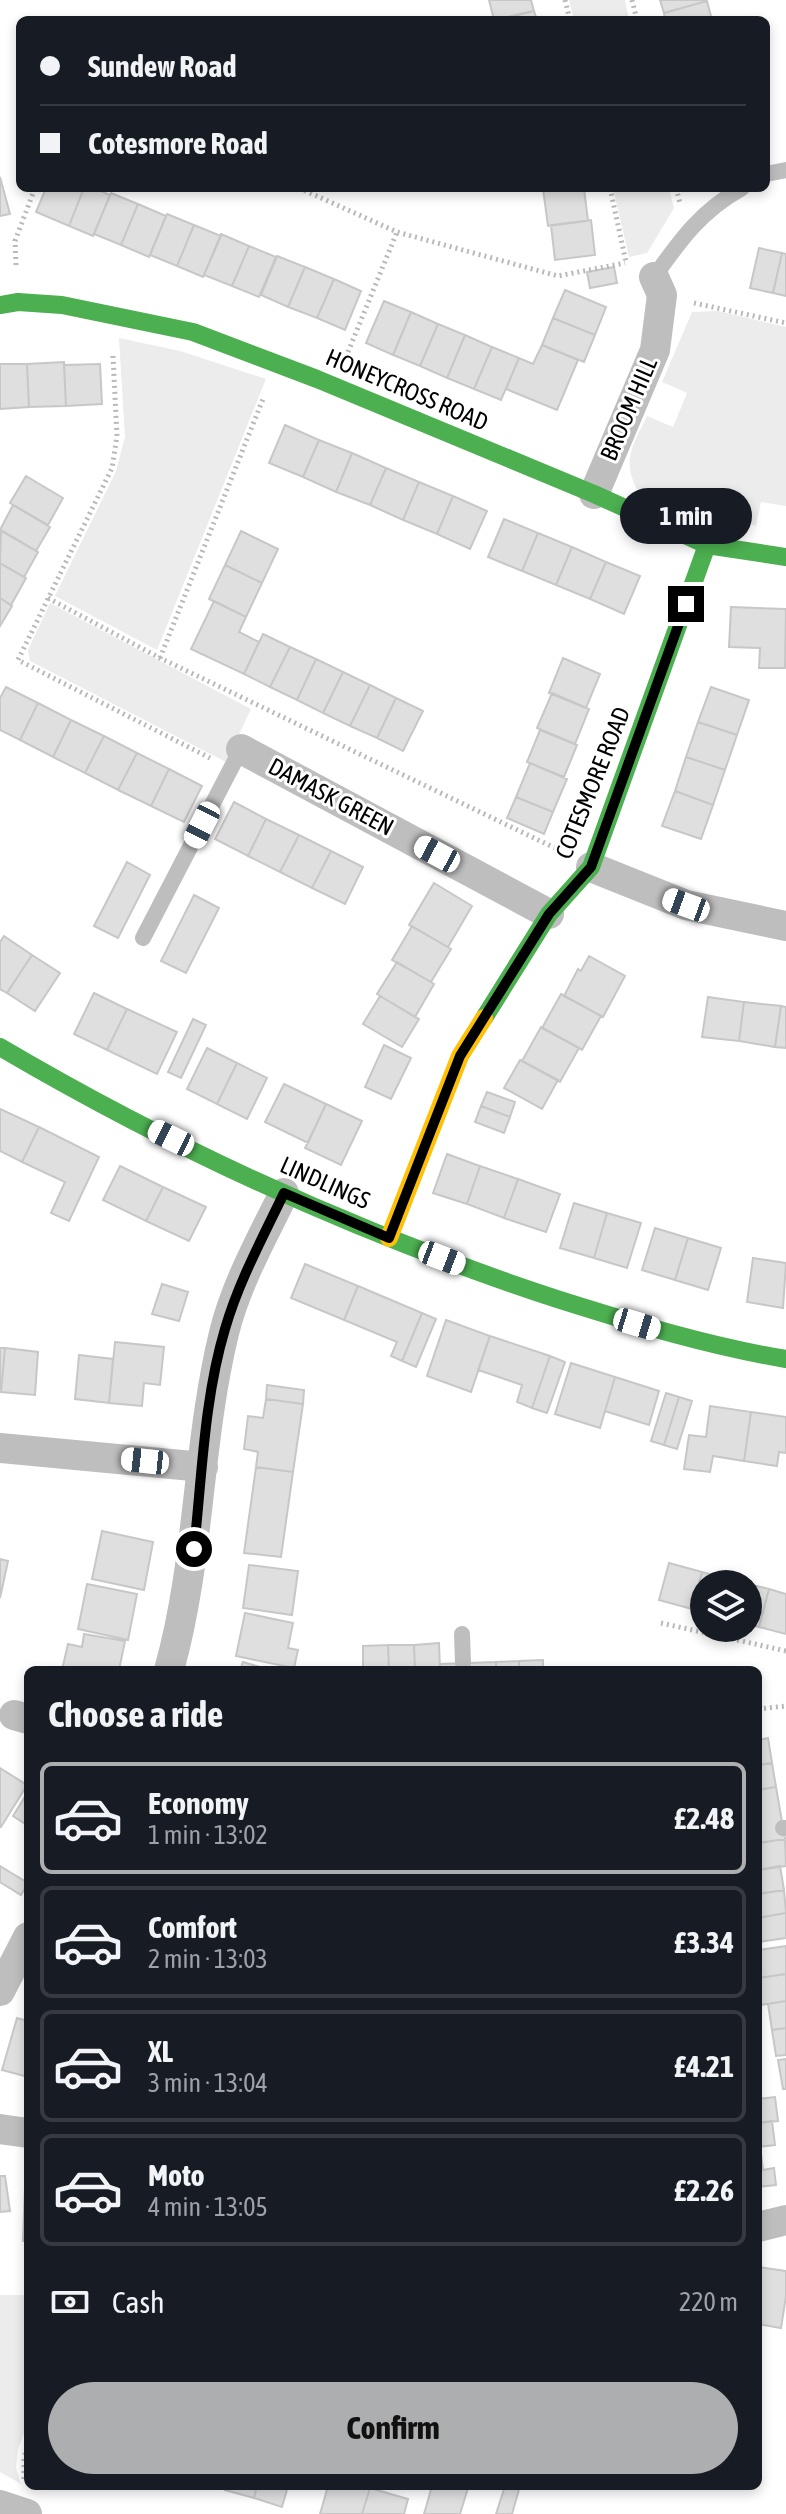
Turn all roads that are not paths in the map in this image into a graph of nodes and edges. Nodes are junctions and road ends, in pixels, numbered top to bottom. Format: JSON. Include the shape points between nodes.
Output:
{"nodes":[{"id":1,"x":735,"y":192,"type":"edge"},
{"id":2,"x":658,"y":286,"type":"joint"},
{"id":3,"x":9,"y":303,"type":"edge"},
{"id":4,"x":594,"y":494,"type":"junction"},
{"id":5,"x":707,"y":545,"type":"junction"},
{"id":6,"x":786,"y":557,"type":"edge"},
{"id":7,"x":236,"y":759,"type":"joint"},
{"id":8,"x":591,"y":867,"type":"junction"},
{"id":9,"x":549,"y":914,"type":"junction"},
{"id":10,"x":786,"y":926,"type":"edge"},
{"id":11,"x":143,"y":938,"type":"dead end"},
{"id":12,"x":0,"y":1047,"type":"edge"},
{"id":13,"x":284,"y":1193,"type":"junction"},
{"id":14,"x":389,"y":1238,"type":"junction"},
{"id":15,"x":786,"y":1359,"type":"edge"},
{"id":16,"x":0,"y":1448,"type":"edge"},
{"id":17,"x":203,"y":1467,"type":"junction"},
{"id":18,"x":462,"y":1634,"type":"dead end"},
{"id":19,"x":463,"y":1663,"type":"dead end"},
{"id":20,"x":170,"y":1666,"type":"edge"},
{"id":21,"x":24,"y":1945,"type":"edge"},
{"id":22,"x":0,"y":1991,"type":"edge"},
{"id":23,"x":0,"y":2129,"type":"edge"},
{"id":24,"x":24,"y":2132,"type":"edge"},
{"id":25,"x":786,"y":2220,"type":"edge"},
{"id":26,"x":762,"y":2226,"type":"edge"},
{"id":27,"x":0,"y":2505,"type":"edge"},
{"id":28,"x":27,"y":2514,"type":"edge"}],
"edges":[{"from":1,"to":2,"type":"lane","via":[[686,232]]},
{"from":2,"to":4,"type":"street","name":"BROOM HILL","via":[[655,350]]},
{"from":3,"to":4,"type":"street","name":"HONEYCROSS ROAD","via":[[62,305],[193,332]]},
{"from":4,"to":5,"type":"street","name":"HONEYCROSS ROAD"},
{"from":5,"to":6,"type":"street","name":"HONEYCROSS ROAD"},
{"from":5,"to":8,"type":"street","name":"COTESMORE ROAD"},
{"from":7,"to":9,"type":"street","name":"DAMASK GREEN"},
{"from":7,"to":11,"type":"lane"},
{"from":8,"to":9,"type":"street","name":"COTESMORE ROAD"},
{"from":8,"to":10,"type":"street","via":[[686,905]]},
{"from":9,"to":14,"type":"street","name":"COTESMORE ROAD","via":[[460,1056]]},
{"from":12,"to":13,"type":"street","name":"LINDLINGS","via":[[58,1082]]},
{"from":13,"to":14,"type":"street","name":"LINDLINGS"},
{"from":13,"to":17,"type":"street","via":[[240,1284],[224,1331]]},
{"from":14,"to":15,"type":"street","name":"LINDLINGS","via":[[521,1288],[666,1333]]},
{"from":16,"to":17,"type":"street"},
{"from":17,"to":20,"type":"street","via":[[181,1629]]},
{"from":18,"to":19,"type":"lane"},
{"from":21,"to":22,"type":"street"},
{"from":23,"to":24,"type":"street"},
{"from":25,"to":26,"type":"street"},
{"from":27,"to":28,"type":"street"}]}
